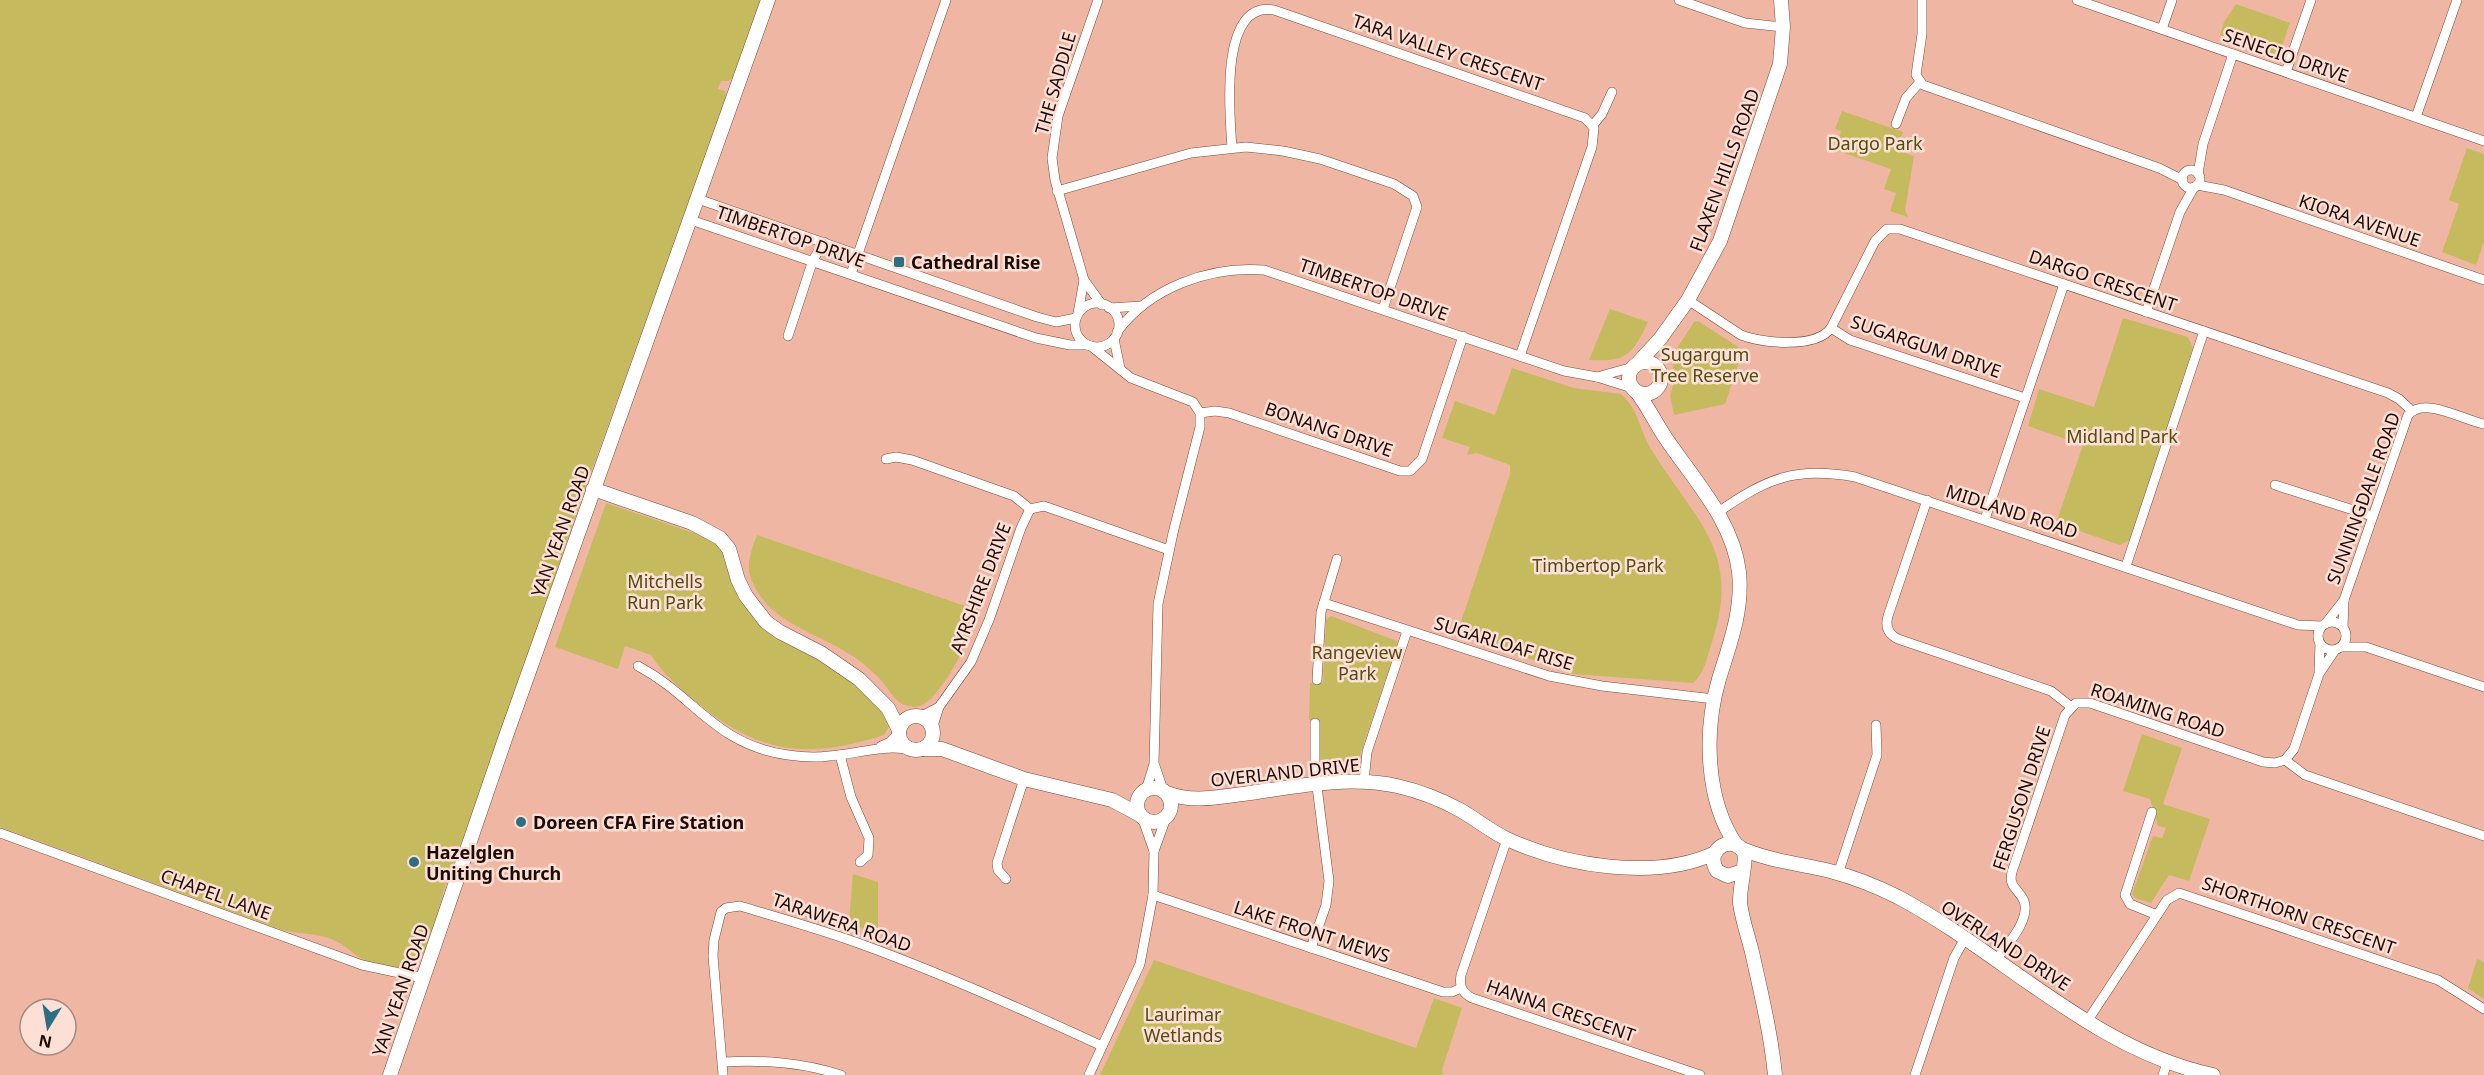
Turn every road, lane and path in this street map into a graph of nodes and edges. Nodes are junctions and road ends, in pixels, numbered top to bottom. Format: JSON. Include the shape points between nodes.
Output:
{"nodes":[{"id":1,"x":768,"y":0,"type":"edge"},
{"id":2,"x":946,"y":0,"type":"edge"},
{"id":3,"x":1098,"y":0,"type":"edge"},
{"id":4,"x":1679,"y":0,"type":"edge"},
{"id":5,"x":1781,"y":0,"type":"edge"},
{"id":6,"x":1922,"y":0,"type":"edge"},
{"id":7,"x":2077,"y":0,"type":"edge"},
{"id":8,"x":2172,"y":0,"type":"edge"},
{"id":9,"x":2311,"y":0,"type":"edge"},
{"id":10,"x":2457,"y":0,"type":"edge"},
{"id":11,"x":1255,"y":5,"type":"edge"},
{"id":12,"x":1783,"y":27,"type":"junction"},
{"id":13,"x":2162,"y":29,"type":"junction"},
{"id":14,"x":2234,"y":54,"type":"junction"},
{"id":15,"x":2286,"y":72,"type":"junction"},
{"id":16,"x":1920,"y":82,"type":"junction"},
{"id":17,"x":1612,"y":92,"type":"dead end"},
{"id":18,"x":2416,"y":117,"type":"junction"},
{"id":19,"x":1896,"y":124,"type":"dead end"},
{"id":20,"x":1593,"y":125,"type":"junction"},
{"id":21,"x":2484,"y":141,"type":"edge"},
{"id":22,"x":2203,"y":144,"type":"junction"},
{"id":23,"x":1232,"y":148,"type":"junction"},
{"id":24,"x":2185,"y":177,"type":"junction"},
{"id":25,"x":2197,"y":181,"type":"junction"},
{"id":26,"x":1057,"y":191,"type":"junction"},
{"id":27,"x":698,"y":199,"type":"junction"},
{"id":28,"x":2180,"y":212,"type":"junction"},
{"id":29,"x":691,"y":220,"type":"junction"},
{"id":30,"x":824,"y":242,"type":"junction"},
{"id":31,"x":858,"y":255,"type":"junction"},
{"id":32,"x":813,"y":260,"type":"junction"},
{"id":33,"x":851,"y":274,"type":"junction"},
{"id":34,"x":1084,"y":280,"type":"junction"},
{"id":35,"x":2484,"y":280,"type":"edge"},
{"id":36,"x":2064,"y":284,"type":"junction"},
{"id":37,"x":1688,"y":300,"type":"junction"},
{"id":38,"x":1106,"y":306,"type":"junction"},
{"id":39,"x":1142,"y":306,"type":"junction"},
{"id":40,"x":1383,"y":309,"type":"junction"},
{"id":41,"x":2146,"y":312,"type":"junction"},
{"id":42,"x":1077,"y":316,"type":"junction"},
{"id":43,"x":1831,"y":328,"type":"junction"},
{"id":44,"x":2204,"y":331,"type":"junction"},
{"id":45,"x":1115,"y":335,"type":"junction"},
{"id":46,"x":788,"y":336,"type":"dead end"},
{"id":47,"x":1463,"y":336,"type":"junction"},
{"id":48,"x":1660,"y":339,"type":"junction"},
{"id":49,"x":1089,"y":346,"type":"junction"},
{"id":50,"x":1520,"y":356,"type":"junction"},
{"id":51,"x":1635,"y":365,"type":"junction"},
{"id":52,"x":1658,"y":368,"type":"junction"},
{"id":53,"x":1121,"y":370,"type":"junction"},
{"id":54,"x":1597,"y":377,"type":"junction"},
{"id":55,"x":1634,"y":389,"type":"junction"},
{"id":56,"x":1657,"y":389,"type":"junction"},
{"id":57,"x":2025,"y":398,"type":"junction"},
{"id":58,"x":2411,"y":411,"type":"junction"},
{"id":59,"x":1200,"y":413,"type":"junction"},
{"id":60,"x":2484,"y":424,"type":"edge"},
{"id":61,"x":1658,"y":425,"type":"junction"},
{"id":62,"x":886,"y":459,"type":"dead end"},
{"id":63,"x":2275,"y":484,"type":"dead end"},
{"id":64,"x":593,"y":489,"type":"junction"},
{"id":65,"x":1927,"y":500,"type":"junction"},
{"id":66,"x":1030,"y":509,"type":"junction"},
{"id":67,"x":1717,"y":513,"type":"junction"},
{"id":68,"x":2372,"y":516,"type":"junction"},
{"id":69,"x":1985,"y":519,"type":"junction"},
{"id":70,"x":1169,"y":550,"type":"junction"},
{"id":71,"x":1337,"y":559,"type":"dead end"},
{"id":72,"x":2126,"y":566,"type":"junction"},
{"id":73,"x":2344,"y":600,"type":"junction"},
{"id":74,"x":1324,"y":603,"type":"junction"},
{"id":75,"x":2324,"y":624,"type":"junction"},
{"id":76,"x":2298,"y":625,"type":"junction"},
{"id":77,"x":2344,"y":629,"type":"junction"},
{"id":78,"x":1407,"y":631,"type":"junction"},
{"id":79,"x":2319,"y":641,"type":"junction"},
{"id":80,"x":2366,"y":647,"type":"junction"},
{"id":81,"x":2338,"y":648,"type":"junction"},
{"id":82,"x":638,"y":666,"type":"dead end"},
{"id":83,"x":2319,"y":674,"type":"junction"},
{"id":84,"x":1317,"y":680,"type":"dead end"},
{"id":85,"x":2484,"y":687,"type":"edge"},
{"id":86,"x":1714,"y":699,"type":"junction"},
{"id":87,"x":2070,"y":706,"type":"junction"},
{"id":88,"x":939,"y":707,"type":"junction"},
{"id":89,"x":888,"y":708,"type":"junction"},
{"id":90,"x":916,"y":717,"type":"junction"},
{"id":91,"x":1316,"y":723,"type":"dead end"},
{"id":92,"x":1876,"y":725,"type":"dead end"},
{"id":93,"x":932,"y":730,"type":"junction"},
{"id":94,"x":899,"y":731,"type":"junction"},
{"id":95,"x":879,"y":748,"type":"junction"},
{"id":96,"x":917,"y":749,"type":"junction"},
{"id":97,"x":956,"y":753,"type":"junction"},
{"id":98,"x":840,"y":755,"type":"junction"},
{"id":99,"x":2285,"y":760,"type":"junction"},
{"id":100,"x":1154,"y":764,"type":"junction"},
{"id":101,"x":1024,"y":779,"type":"junction"},
{"id":102,"x":1364,"y":781,"type":"junction"},
{"id":103,"x":1316,"y":784,"type":"junction"},
{"id":104,"x":1165,"y":791,"type":"junction"},
{"id":105,"x":1143,"y":792,"type":"junction"},
{"id":106,"x":1112,"y":800,"type":"junction"},
{"id":107,"x":1197,"y":800,"type":"junction"},
{"id":108,"x":2152,"y":812,"type":"dead end"},
{"id":109,"x":1141,"y":816,"type":"junction"},
{"id":110,"x":1168,"y":816,"type":"junction"},
{"id":111,"x":1722,"y":821,"type":"junction"},
{"id":112,"x":0,"y":833,"type":"edge"},
{"id":113,"x":2484,"y":836,"type":"edge"},
{"id":114,"x":1507,"y":839,"type":"junction"},
{"id":115,"x":1740,"y":847,"type":"junction"},
{"id":116,"x":1154,"y":851,"type":"junction"},
{"id":117,"x":1716,"y":852,"type":"junction"},
{"id":118,"x":1774,"y":861,"type":"junction"},
{"id":119,"x":860,"y":862,"type":"dead end"},
{"id":120,"x":1683,"y":865,"type":"junction"},
{"id":121,"x":1743,"y":870,"type":"junction"},
{"id":122,"x":1720,"y":873,"type":"junction"},
{"id":123,"x":1838,"y":874,"type":"junction"},
{"id":124,"x":1006,"y":879,"type":"dead end"},
{"id":125,"x":1153,"y":895,"type":"junction"},
{"id":126,"x":1740,"y":903,"type":"junction"},
{"id":127,"x":2157,"y":915,"type":"junction"},
{"id":128,"x":1964,"y":940,"type":"junction"},
{"id":129,"x":1311,"y":948,"type":"junction"},
{"id":130,"x":1996,"y":960,"type":"junction"},
{"id":131,"x":423,"y":978,"type":"junction"},
{"id":132,"x":1461,"y":988,"type":"junction"},
{"id":133,"x":2484,"y":1009,"type":"edge"},
{"id":134,"x":2088,"y":1020,"type":"junction"},
{"id":135,"x":1102,"y":1046,"type":"junction"},
{"id":136,"x":723,"y":1062,"type":"junction"},
{"id":137,"x":2165,"y":1069,"type":"edge"},
{"id":138,"x":390,"y":1075,"type":"edge"},
{"id":139,"x":723,"y":1075,"type":"edge"},
{"id":140,"x":841,"y":1075,"type":"edge"},
{"id":141,"x":1089,"y":1075,"type":"edge"},
{"id":142,"x":1700,"y":1075,"type":"edge"},
{"id":143,"x":1775,"y":1075,"type":"edge"},
{"id":144,"x":1915,"y":1075,"type":"edge"},
{"id":145,"x":2213,"y":1075,"type":"edge"}],
"edges":[{"from":1,"to":27,"type":"street","name":"YAN YEAN ROAD"},
{"from":2,"to":31,"type":"street"},
{"from":3,"to":26,"type":"street","name":"THE SADDLE","via":[[1056,127],[1053,158]]},
{"from":4,"to":12,"type":"street","via":[[1745,23]]},
{"from":5,"to":12,"type":"street","name":"FLAXEN HILLS ROAD"},
{"from":6,"to":16,"type":"street","via":[[1916,75]]},
{"from":7,"to":13,"type":"street","name":"SENECIO DRIVE"},
{"from":8,"to":13,"type":"street"},
{"from":9,"to":15,"type":"street"},
{"from":10,"to":18,"type":"street"},
{"from":11,"to":20,"type":"street","name":"TARA VALLEY CRESCENT","via":[[1580,116]]},
{"from":11,"to":23,"type":"street","name":"TARA VALLEY CRESCENT","via":[[1244,22],[1230,66]]},
{"from":12,"to":37,"type":"street","name":"FLAXEN HILLS ROAD","via":[[1776,79],[1720,241]]},
{"from":13,"to":14,"type":"street","name":"SENECIO DRIVE"},
{"from":14,"to":15,"type":"street","name":"SENECIO DRIVE"},
{"from":14,"to":22,"type":"street"},
{"from":15,"to":18,"type":"street","name":"SENECIO DRIVE"},
{"from":16,"to":19,"type":"street","via":[[1906,98]]},
{"from":16,"to":24,"type":"street"},
{"from":17,"to":20,"type":"street"},
{"from":18,"to":21,"type":"street","name":"SENECIO DRIVE"},
{"from":20,"to":50,"type":"street","via":[[1592,147]]},
{"from":22,"to":24,"type":"street"},
{"from":22,"to":25,"type":"street"},
{"from":23,"to":26,"type":"street","via":[[1172,157]]},
{"from":23,"to":40,"type":"street","via":[[1301,154],[1394,184],[1413,196],[1415,216]]},
{"from":24,"to":25,"type":"street","via":[[2193,171]]},
{"from":24,"to":25,"type":"street","via":[[2188,187]]},
{"from":24,"to":28,"type":"street"},
{"from":25,"to":28,"type":"street"},
{"from":25,"to":35,"type":"street","name":"KIORA AVENUE"},
{"from":26,"to":34,"type":"street","name":"THE SADDLE"},
{"from":27,"to":29,"type":"street","name":"YAN YEAN ROAD"},
{"from":27,"to":30,"type":"street","name":"TIMBERTOP DRIVE"},
{"from":28,"to":41,"type":"street"},
{"from":29,"to":32,"type":"street","name":"TIMBERTOP DRIVE"},
{"from":29,"to":64,"type":"street","name":"YAN YEAN ROAD"},
{"from":30,"to":31,"type":"street","name":"TIMBERTOP DRIVE"},
{"from":30,"to":32,"type":"street"},
{"from":31,"to":33,"type":"street"},
{"from":31,"to":42,"type":"street","name":"TIMBERTOP DRIVE","via":[[1048,320],[1063,322]]},
{"from":32,"to":33,"type":"street","name":"TIMBERTOP DRIVE"},
{"from":32,"to":46,"type":"street"},
{"from":33,"to":49,"type":"street","name":"TIMBERTOP DRIVE","via":[[1036,338]]},
{"from":34,"to":38,"type":"street","name":"THE SADDLE"},
{"from":34,"to":42,"type":"street","name":"THE SADDLE"},
{"from":36,"to":41,"type":"street","name":"DARGO CRESCENT"},
{"from":36,"to":43,"type":"street","name":"DARGO CRESCENT","via":[[1893,228],[1875,241]]},
{"from":36,"to":57,"type":"street"},
{"from":37,"to":43,"type":"street","name":"SUGARGUM DRIVE","via":[[1751,339],[1805,342],[1824,336]]},
{"from":37,"to":48,"type":"street","name":"FLAXEN HILLS ROAD"},
{"from":38,"to":39,"type":"street","name":"TIMBERTOP DRIVE"},
{"from":38,"to":42,"type":"street","via":[[1088,305]]},
{"from":38,"to":45,"type":"street","via":[[1117,318]]},
{"from":39,"to":40,"type":"street","name":"TIMBERTOP DRIVE","via":[[1190,280],[1238,268],[1287,276]]},
{"from":39,"to":45,"type":"street","name":"TIMBERTOP DRIVE"},
{"from":40,"to":47,"type":"street","name":"TIMBERTOP DRIVE"},
{"from":41,"to":44,"type":"street","name":"DARGO CRESCENT"},
{"from":42,"to":49,"type":"street","via":[[1078,336]]},
{"from":43,"to":57,"type":"street","name":"SUGARGUM DRIVE","via":[[1850,340]]},
{"from":44,"to":58,"type":"street","name":"DARGO CRESCENT","via":[[2388,393]]},
{"from":44,"to":72,"type":"street"},
{"from":45,"to":49,"type":"street","via":[[1103,346]]},
{"from":45,"to":53,"type":"street"},
{"from":47,"to":50,"type":"street","name":"TIMBERTOP DRIVE"},
{"from":47,"to":59,"type":"street","name":"BONANG DRIVE","via":[[1422,459],[1410,471],[1400,471],[1229,413]]},
{"from":48,"to":51,"type":"street","name":"FLAXEN HILLS ROAD"},
{"from":48,"to":52,"type":"street"},
{"from":49,"to":53,"type":"street"},
{"from":50,"to":54,"type":"street","name":"TIMBERTOP DRIVE"},
{"from":51,"to":52,"type":"street","via":[[1647,362]]},
{"from":51,"to":54,"type":"street","name":"TIMBERTOP DRIVE"},
{"from":51,"to":55,"type":"street","via":[[1629,379]]},
{"from":52,"to":56,"type":"street","via":[[1662,376]]},
{"from":53,"to":59,"type":"street","via":[[1140,382],[1193,402]]},
{"from":54,"to":55,"type":"street","name":"TIMBERTOP DRIVE"},
{"from":55,"to":56,"type":"street","via":[[1644,394]]},
{"from":55,"to":61,"type":"street"},
{"from":56,"to":61,"type":"street"},
{"from":57,"to":69,"type":"street"},
{"from":58,"to":60,"type":"street","name":"SUNNINGDALE ROAD","via":[[2425,406]]},
{"from":58,"to":68,"type":"street","name":"SUNNINGDALE ROAD","via":[[2402,426]]},
{"from":59,"to":70,"type":"street","via":[[1197,441]]},
{"from":61,"to":67,"type":"street"},
{"from":62,"to":66,"type":"street","via":[[912,460],[1014,495]]},
{"from":63,"to":68,"type":"street"},
{"from":64,"to":89,"type":"street","via":[[692,523],[720,538],[729,549],[746,596],[766,622],[839,664]]},
{"from":64,"to":131,"type":"street","name":"YAN YEAN ROAD"},
{"from":65,"to":67,"type":"street","name":"MIDLAND ROAD","via":[[1855,477],[1817,472],[1761,484]]},
{"from":65,"to":69,"type":"street","name":"MIDLAND ROAD"},
{"from":65,"to":87,"type":"street","name":"ROAMING ROAD","via":[[1888,616],[1886,624],[1891,634],[2051,691]]},
{"from":66,"to":70,"type":"street","via":[[1044,506]]},
{"from":66,"to":88,"type":"street","name":"AYRSHIRE DRIVE","via":[[980,643]]},
{"from":67,"to":86,"type":"street","via":[[1735,553],[1740,585],[1735,627]]},
{"from":68,"to":73,"type":"street","name":"SUNNINGDALE ROAD"},
{"from":69,"to":72,"type":"street","name":"MIDLAND ROAD"},
{"from":70,"to":100,"type":"street","via":[[1158,604]]},
{"from":71,"to":74,"type":"street"},
{"from":72,"to":76,"type":"street","name":"MIDLAND ROAD"},
{"from":73,"to":75,"type":"street","name":"SUNNINGDALE ROAD"},
{"from":73,"to":77,"type":"street","name":"SUNNINGDALE ROAD"},
{"from":74,"to":78,"type":"street","name":"SUGARLOAF RISE"},
{"from":74,"to":84,"type":"street"},
{"from":75,"to":76,"type":"street","name":"MIDLAND ROAD"},
{"from":75,"to":77,"type":"street","via":[[2335,622]]},
{"from":75,"to":79,"type":"street"},
{"from":76,"to":79,"type":"street","name":"MIDLAND ROAD"},
{"from":77,"to":80,"type":"street"},
{"from":77,"to":81,"type":"street","via":[[2346,640]]},
{"from":78,"to":86,"type":"street","name":"SUGARLOAF RISE","via":[[1549,676]]},
{"from":78,"to":102,"type":"street","via":[[1367,752]]},
{"from":79,"to":81,"type":"street","via":[[2327,649]]},
{"from":79,"to":83,"type":"street"},
{"from":80,"to":81,"type":"street"},
{"from":80,"to":85,"type":"street"},
{"from":81,"to":83,"type":"street"},
{"from":82,"to":98,"type":"street","via":[[742,742],[787,755]]},
{"from":83,"to":99,"type":"street","via":[[2294,749]]},
{"from":86,"to":111,"type":"street","via":[[1711,764]]},
{"from":87,"to":99,"type":"street","name":"ROAMING ROAD","via":[[2084,702],[2264,762]]},
{"from":87,"to":130,"type":"street","name":"FERGUSON DRIVE","via":[[2012,872],[2012,885],[2024,901],[2024,917]]},
{"from":88,"to":90,"type":"street","name":"AYRSHIRE DRIVE"},
{"from":88,"to":93,"type":"street","name":"AYRSHIRE DRIVE"},
{"from":89,"to":90,"type":"street"},
{"from":89,"to":94,"type":"street"},
{"from":90,"to":93,"type":"street","via":[[929,723]]},
{"from":90,"to":94,"type":"street","via":[[904,721]]},
{"from":91,"to":103,"type":"street"},
{"from":92,"to":123,"type":"street","via":[[1877,756]]},
{"from":93,"to":96,"type":"street","via":[[930,742]]},
{"from":93,"to":97,"type":"street"},
{"from":94,"to":95,"type":"street"},
{"from":94,"to":96,"type":"street","via":[[902,744]]},
{"from":95,"to":96,"type":"street"},
{"from":95,"to":98,"type":"street"},
{"from":96,"to":97,"type":"street"},
{"from":97,"to":101,"type":"street"},
{"from":98,"to":119,"type":"street","via":[[870,842],[868,855]]},
{"from":99,"to":113,"type":"street","via":[[2305,775]]},
{"from":100,"to":104,"type":"street"},
{"from":100,"to":105,"type":"street"},
{"from":101,"to":106,"type":"street"},
{"from":101,"to":124,"type":"street","via":[[997,863]]},
{"from":102,"to":103,"type":"street","name":"OVERLAND DRIVE"},
{"from":102,"to":114,"type":"street","name":"OVERLAND DRIVE","via":[[1427,795]]},
{"from":103,"to":107,"type":"street","name":"OVERLAND DRIVE"},
{"from":103,"to":129,"type":"street","via":[[1329,881],[1326,905]]},
{"from":104,"to":105,"type":"street","via":[[1151,788]]},
{"from":104,"to":107,"type":"street","name":"OVERLAND DRIVE"},
{"from":104,"to":110,"type":"street","via":[[1172,804]]},
{"from":105,"to":106,"type":"street"},
{"from":105,"to":109,"type":"street","via":[[1137,804]]},
{"from":106,"to":109,"type":"street"},
{"from":107,"to":110,"type":"street","name":"OVERLAND DRIVE"},
{"from":108,"to":127,"type":"street","via":[[2126,899]]},
{"from":109,"to":110,"type":"street","via":[[1157,822]]},
{"from":109,"to":116,"type":"street"},
{"from":110,"to":116,"type":"street"},
{"from":111,"to":115,"type":"street"},
{"from":111,"to":117,"type":"street"},
{"from":112,"to":131,"type":"street","name":"CHAPEL LANE","via":[[362,965]]},
{"from":114,"to":120,"type":"street","name":"OVERLAND DRIVE","via":[[1578,861],[1641,868]]},
{"from":114,"to":132,"type":"street","name":"HANNA CRESCENT","via":[[1461,975]]},
{"from":115,"to":117,"type":"street","via":[[1726,844]]},
{"from":115,"to":118,"type":"street","name":"OVERLAND DRIVE"},
{"from":115,"to":121,"type":"street","via":[[1746,859]]},
{"from":116,"to":125,"type":"street"},
{"from":117,"to":120,"type":"street","name":"OVERLAND DRIVE"},
{"from":117,"to":122,"type":"street","via":[[1713,862]]},
{"from":118,"to":121,"type":"street","name":"OVERLAND DRIVE"},
{"from":118,"to":123,"type":"street","name":"OVERLAND DRIVE"},
{"from":120,"to":122,"type":"street","name":"OVERLAND DRIVE"},
{"from":121,"to":122,"type":"street","via":[[1733,876]]},
{"from":121,"to":126,"type":"street"},
{"from":122,"to":126,"type":"street"},
{"from":123,"to":128,"type":"street","name":"OVERLAND DRIVE","via":[[1898,897]]},
{"from":125,"to":129,"type":"street","name":"LAKE FRONT MEWS"},
{"from":125,"to":135,"type":"street","via":[[1140,964]]},
{"from":126,"to":143,"type":"street"},
{"from":127,"to":133,"type":"street","name":"SHORTHORN CRESCENT","via":[[2171,896],[2183,894],[2438,980]]},
{"from":127,"to":134,"type":"street","name":"SHORTHORN CRESCENT"},
{"from":128,"to":130,"type":"street","name":"OVERLAND DRIVE"},
{"from":128,"to":144,"type":"street","via":[[1954,958]]},
{"from":129,"to":132,"type":"street","name":"LAKE FRONT MEWS","via":[[1443,992]]},
{"from":130,"to":134,"type":"street","name":"OVERLAND DRIVE"},
{"from":131,"to":138,"type":"street","name":"YAN YEAN ROAD"},
{"from":132,"to":142,"type":"street","name":"HANNA CRESCENT","via":[[1472,998]]},
{"from":134,"to":137,"type":"street","name":"OVERLAND DRIVE"},
{"from":135,"to":136,"type":"street","name":"TARAWERA ROAD","via":[[898,958],[832,934],[732,906],[721,912],[714,940]]},
{"from":135,"to":141,"type":"street"},
{"from":136,"to":139,"type":"street","name":"TARAWERA ROAD"},
{"from":136,"to":140,"type":"street","via":[[776,1061]]},
{"from":137,"to":145,"type":"street","name":"OVERLAND DRIVE"}]}
